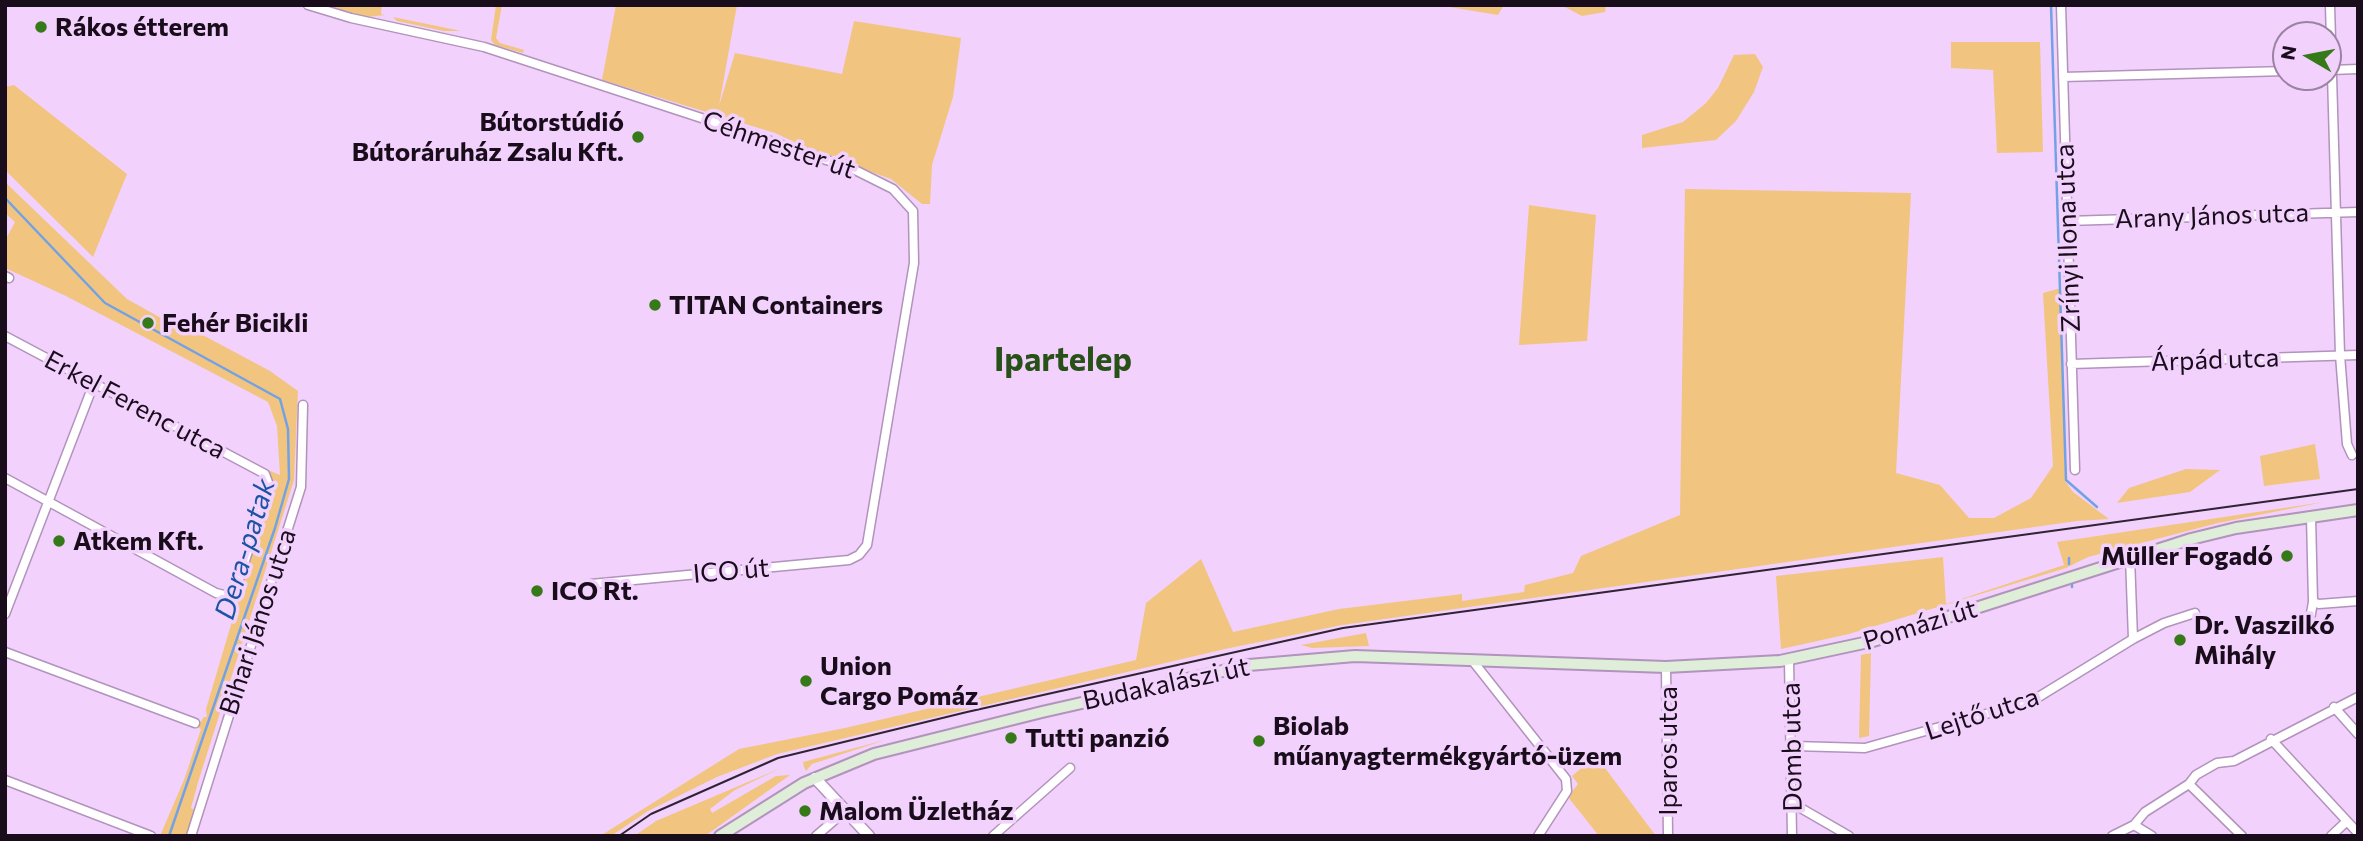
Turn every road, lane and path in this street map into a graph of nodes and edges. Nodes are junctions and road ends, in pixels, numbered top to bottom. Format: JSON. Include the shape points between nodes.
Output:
{"nodes":[{"id":1,"x":308,"y":5,"type":"edge"},
{"id":2,"x":2061,"y":5,"type":"edge"},
{"id":3,"x":2272,"y":71,"type":"edge"},
{"id":4,"x":2063,"y":77,"type":"junction"},
{"id":5,"x":2332,"y":91,"type":"edge"},
{"id":6,"x":2337,"y":212,"type":"junction"},
{"id":7,"x":2358,"y":212,"type":"edge"},
{"id":8,"x":2067,"y":221,"type":"junction"},
{"id":9,"x":5,"y":337,"type":"edge"},
{"id":10,"x":2340,"y":355,"type":"junction"},
{"id":11,"x":2358,"y":355,"type":"edge"},
{"id":12,"x":2071,"y":364,"type":"junction"},
{"id":13,"x":94,"y":383,"type":"junction"},
{"id":14,"x":303,"y":405,"type":"dead end"},
{"id":15,"x":2352,"y":455,"type":"dead end"},
{"id":16,"x":2075,"y":470,"type":"dead end"},
{"id":17,"x":5,"y":478,"type":"edge"},
{"id":18,"x":47,"y":501,"type":"junction"},
{"id":19,"x":2358,"y":510,"type":"edge"},
{"id":20,"x":2311,"y":516,"type":"junction"},
{"id":21,"x":867,"y":545,"type":"joint"},
{"id":22,"x":2130,"y":557,"type":"junction"},
{"id":23,"x":591,"y":584,"type":"dead end"},
{"id":24,"x":2358,"y":601,"type":"edge"},
{"id":25,"x":2312,"y":602,"type":"junction"},
{"id":26,"x":2195,"y":613,"type":"dead end"},
{"id":27,"x":5,"y":614,"type":"edge"},
{"id":28,"x":2309,"y":625,"type":"dead end"},
{"id":29,"x":2133,"y":639,"type":"junction"},
{"id":30,"x":5,"y":652,"type":"edge"},
{"id":31,"x":1789,"y":659,"type":"junction"},
{"id":32,"x":1472,"y":660,"type":"junction"},
{"id":33,"x":1667,"y":667,"type":"junction"},
{"id":34,"x":2358,"y":697,"type":"edge"},
{"id":35,"x":2334,"y":707,"type":"junction"},
{"id":36,"x":195,"y":723,"type":"dead end"},
{"id":37,"x":2358,"y":734,"type":"edge"},
{"id":38,"x":2271,"y":740,"type":"junction"},
{"id":39,"x":1793,"y":746,"type":"junction"},
{"id":40,"x":1070,"y":768,"type":"dead end"},
{"id":41,"x":815,"y":778,"type":"junction"},
{"id":42,"x":5,"y":780,"type":"edge"},
{"id":43,"x":2189,"y":784,"type":"junction"},
{"id":44,"x":1792,"y":803,"type":"junction"},
{"id":45,"x":845,"y":811,"type":"junction"},
{"id":46,"x":2347,"y":821,"type":"junction"},
{"id":47,"x":2134,"y":825,"type":"junction"},
{"id":48,"x":2358,"y":833,"type":"edge"},
{"id":49,"x":151,"y":836,"type":"edge"},
{"id":50,"x":191,"y":836,"type":"edge"},
{"id":51,"x":720,"y":836,"type":"edge"},
{"id":52,"x":816,"y":836,"type":"edge"},
{"id":53,"x":869,"y":836,"type":"edge"},
{"id":54,"x":993,"y":836,"type":"edge"},
{"id":55,"x":1538,"y":836,"type":"edge"},
{"id":56,"x":1668,"y":836,"type":"edge"},
{"id":57,"x":1792,"y":836,"type":"edge"},
{"id":58,"x":1849,"y":836,"type":"edge"},
{"id":59,"x":2112,"y":836,"type":"edge"},
{"id":60,"x":2152,"y":836,"type":"edge"},
{"id":61,"x":2242,"y":836,"type":"edge"},
{"id":62,"x":2331,"y":836,"type":"edge"}],
"edges":[{"from":1,"to":21,"type":"street","name":"Céhmester út","via":[[500,52],[853,169],[894,189],[913,211],[915,263]]},
{"from":2,"to":4,"type":"street","name":"Zrínyi Ilona utca"},
{"from":3,"to":4,"type":"street"},
{"from":4,"to":8,"type":"street","name":"Zrínyi Ilona utca"},
{"from":5,"to":6,"type":"street"},
{"from":6,"to":7,"type":"street","name":"Arany János utca"},
{"from":6,"to":8,"type":"street","name":"Arany János utca"},
{"from":6,"to":10,"type":"street"},
{"from":8,"to":12,"type":"street","name":"Zrínyi Ilona utca"},
{"from":9,"to":13,"type":"street","name":"Erkel Ferenc utca"},
{"from":10,"to":11,"type":"street","name":"Árpád utca"},
{"from":10,"to":12,"type":"street","name":"Árpád utca"},
{"from":10,"to":15,"type":"street","via":[[2347,444]]},
{"from":12,"to":16,"type":"street","name":"Zrínyi Ilona utca"},
{"from":13,"to":18,"type":"street"},
{"from":13,"to":18,"type":"street","name":"Erkel Ferenc utca","via":[[265,474],[266,496],[232,594],[216,593]]},
{"from":14,"to":50,"type":"street","name":"Bihari János utca","via":[[301,487]]},
{"from":17,"to":18,"type":"street"},
{"from":18,"to":27,"type":"street"},
{"from":19,"to":20,"type":"main road","name":"Pomázi út"},
{"from":20,"to":22,"type":"main road","name":"Pomázi út","via":[[2236,528]]},
{"from":20,"to":25,"type":"street"},
{"from":21,"to":23,"type":"street","name":"ICO út","via":[[849,560]]},
{"from":22,"to":29,"type":"street"},
{"from":22,"to":31,"type":"main road","name":"Pomázi út","via":[[1874,641]]},
{"from":24,"to":25,"type":"street"},
{"from":25,"to":28,"type":"street"},
{"from":26,"to":29,"type":"street","name":"Lejtő utca"},
{"from":29,"to":39,"type":"street","name":"Lejtő utca","via":[[2032,701],[1865,748]]},
{"from":30,"to":36,"type":"street"},
{"from":31,"to":33,"type":"main road","name":"Pomázi út"},
{"from":31,"to":39,"type":"street","name":"Domb utca"},
{"from":32,"to":33,"type":"main road","name":"Pomázi út"},
{"from":32,"to":41,"type":"main road","name":"Budakalászi út","via":[[1330,656],[1249,665],[925,740]]},
{"from":32,"to":55,"type":"street","via":[[1566,779],[1567,791]]},
{"from":33,"to":56,"type":"street","name":"Iparos utca"},
{"from":34,"to":35,"type":"street"},
{"from":35,"to":37,"type":"street"},
{"from":35,"to":38,"type":"street"},
{"from":38,"to":43,"type":"street","via":[[2196,775]]},
{"from":38,"to":46,"type":"street"},
{"from":39,"to":44,"type":"street","name":"Domb utca"},
{"from":40,"to":54,"type":"street"},
{"from":41,"to":45,"type":"street"},
{"from":41,"to":51,"type":"main road","name":"Budakalászi út"},
{"from":42,"to":49,"type":"street"},
{"from":43,"to":47,"type":"street","via":[[2145,812]]},
{"from":43,"to":61,"type":"street"},
{"from":44,"to":57,"type":"street","name":"Domb utca"},
{"from":44,"to":58,"type":"street"},
{"from":45,"to":52,"type":"street"},
{"from":45,"to":53,"type":"street"},
{"from":46,"to":48,"type":"street"},
{"from":46,"to":62,"type":"street"},
{"from":47,"to":59,"type":"street"},
{"from":47,"to":60,"type":"street"}]}
